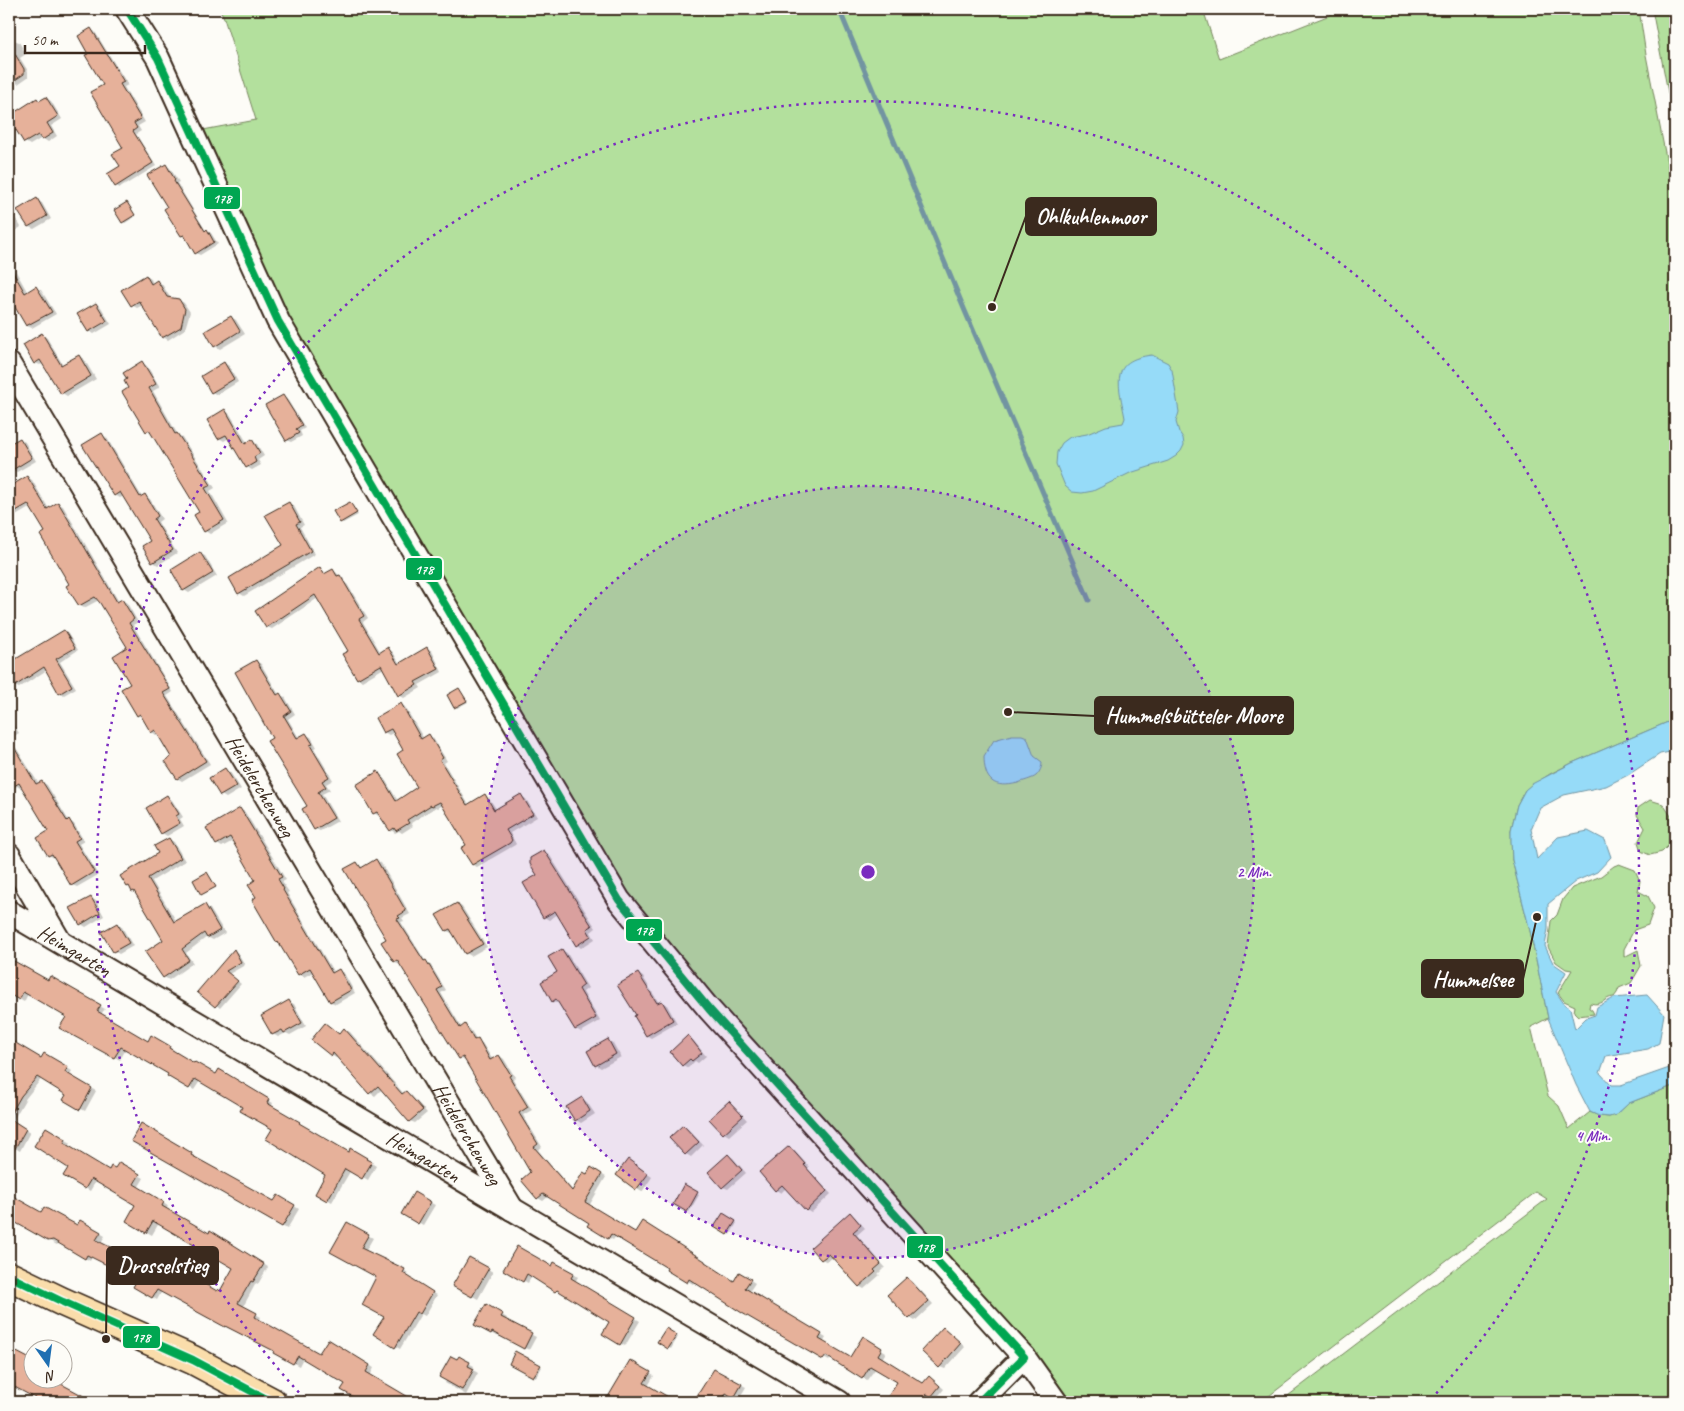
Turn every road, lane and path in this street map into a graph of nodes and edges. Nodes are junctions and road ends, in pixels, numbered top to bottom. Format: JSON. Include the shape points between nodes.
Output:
{"nodes":[{"id":1,"x":127,"y":9,"type":"edge"},
{"id":2,"x":9,"y":364,"type":"edge"},
{"id":3,"x":9,"y":856,"type":"edge"},
{"id":4,"x":9,"y":912,"type":"edge"},
{"id":5,"x":61,"y":943,"type":"junction"},
{"id":6,"x":512,"y":1209,"type":"junction"},
{"id":7,"x":9,"y":1276,"type":"edge"},
{"id":8,"x":1024,"y":1357,"type":"junction"},
{"id":9,"x":272,"y":1402,"type":"edge"},
{"id":10,"x":839,"y":1402,"type":"edge"},
{"id":11,"x":979,"y":1402,"type":"edge"},
{"id":12,"x":1056,"y":1402,"type":"edge"}],
"edges":[{"from":1,"to":8,"type":"street","via":[[158,58],[278,321],[619,900],[709,1009]]},
{"from":2,"to":6,"type":"street","name":"Heidelerchenweg"},
{"from":3,"to":5,"type":"street"},
{"from":4,"to":5,"type":"street","name":"Heimgarten"},
{"from":5,"to":6,"type":"street","name":"Heimgarten"},
{"from":6,"to":10,"type":"street","name":"Heimgarten"},
{"from":7,"to":9,"type":"main road","via":[[193,1360]]},
{"from":8,"to":11,"type":"street"},
{"from":8,"to":12,"type":"street"}]}
